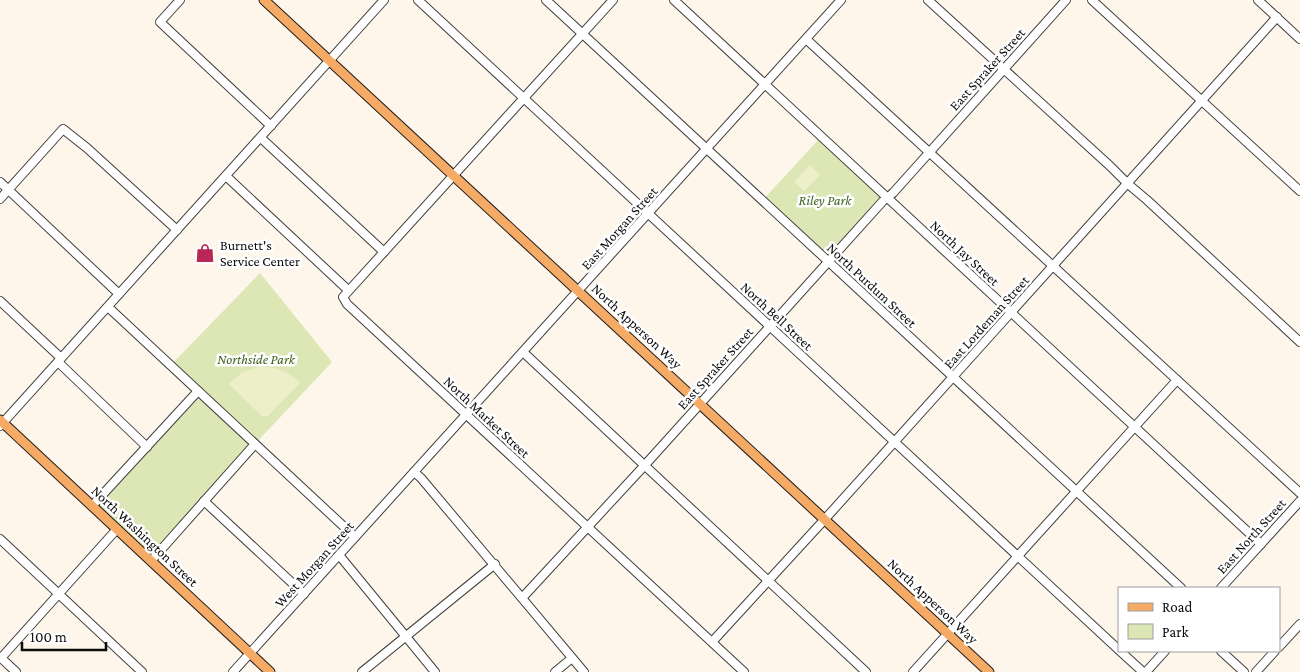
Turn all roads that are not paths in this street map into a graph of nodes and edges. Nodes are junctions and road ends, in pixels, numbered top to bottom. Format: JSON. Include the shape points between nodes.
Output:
{"nodes":[{"id":1,"x":180,"y":0,"type":"edge"},
{"id":2,"x":264,"y":0,"type":"edge"},
{"id":3,"x":384,"y":0,"type":"edge"},
{"id":4,"x":418,"y":0,"type":"edge"},
{"id":5,"x":546,"y":0,"type":"edge"},
{"id":6,"x":613,"y":0,"type":"edge"},
{"id":7,"x":674,"y":0,"type":"edge"},
{"id":8,"x":928,"y":0,"type":"edge"},
{"id":9,"x":1066,"y":0,"type":"edge"},
{"id":10,"x":1092,"y":0,"type":"edge"},
{"id":11,"x":1258,"y":0,"type":"edge"},
{"id":12,"x":837,"y":2,"type":"edge"},
{"id":13,"x":1277,"y":18,"type":"junction"},
{"id":14,"x":582,"y":34,"type":"junction"},
{"id":15,"x":806,"y":39,"type":"junction"},
{"id":16,"x":1300,"y":39,"type":"edge"},
{"id":17,"x":330,"y":60,"type":"junction"},
{"id":18,"x":1004,"y":69,"type":"junction"},
{"id":19,"x":765,"y":85,"type":"junction"},
{"id":20,"x":524,"y":98,"type":"junction"},
{"id":21,"x":1202,"y":101,"type":"junction"},
{"id":22,"x":272,"y":126,"type":"junction"},
{"id":23,"x":261,"y":138,"type":"junction"},
{"id":24,"x":706,"y":150,"type":"junction"},
{"id":25,"x":930,"y":151,"type":"junction"},
{"id":26,"x":454,"y":175,"type":"junction"},
{"id":27,"x":226,"y":176,"type":"junction"},
{"id":28,"x":0,"y":182,"type":"edge"},
{"id":29,"x":1128,"y":184,"type":"junction"},
{"id":30,"x":8,"y":190,"type":"junction"},
{"id":31,"x":1300,"y":191,"type":"edge"},
{"id":32,"x":886,"y":198,"type":"junction"},
{"id":33,"x":0,"y":199,"type":"edge"},
{"id":34,"x":649,"y":214,"type":"junction"},
{"id":35,"x":177,"y":230,"type":"junction"},
{"id":36,"x":384,"y":252,"type":"junction"},
{"id":37,"x":828,"y":262,"type":"junction"},
{"id":38,"x":1053,"y":266,"type":"junction"},
{"id":39,"x":348,"y":290,"type":"junction"},
{"id":40,"x":579,"y":291,"type":"junction"},
{"id":41,"x":119,"y":294,"type":"junction"},
{"id":42,"x":0,"y":301,"type":"edge"},
{"id":43,"x":108,"y":307,"type":"junction"},
{"id":44,"x":1011,"y":312,"type":"junction"},
{"id":45,"x":770,"y":326,"type":"junction"},
{"id":46,"x":1300,"y":342,"type":"edge"},
{"id":47,"x":523,"y":352,"type":"junction"},
{"id":48,"x":59,"y":360,"type":"junction"},
{"id":49,"x":952,"y":377,"type":"junction"},
{"id":50,"x":1177,"y":380,"type":"junction"},
{"id":51,"x":198,"y":391,"type":"junction"},
{"id":52,"x":700,"y":404,"type":"junction"},
{"id":53,"x":467,"y":415,"type":"junction"},
{"id":54,"x":1,"y":423,"type":"edge"},
{"id":55,"x":1135,"y":427,"type":"junction"},
{"id":56,"x":894,"y":442,"type":"junction"},
{"id":57,"x":255,"y":444,"type":"junction"},
{"id":58,"x":147,"y":447,"type":"junction"},
{"id":59,"x":644,"y":466,"type":"junction"},
{"id":60,"x":414,"y":472,"type":"junction"},
{"id":61,"x":1076,"y":492,"type":"junction"},
{"id":62,"x":1300,"y":494,"type":"edge"},
{"id":63,"x":204,"y":501,"type":"junction"},
{"id":64,"x":1300,"y":501,"type":"edge"},
{"id":65,"x":92,"y":506,"type":"junction"},
{"id":66,"x":825,"y":519,"type":"junction"},
{"id":67,"x":588,"y":527,"type":"junction"},
{"id":68,"x":117,"y":530,"type":"junction"},
{"id":69,"x":355,"y":537,"type":"junction"},
{"id":70,"x":0,"y":539,"type":"edge"},
{"id":71,"x":1261,"y":544,"type":"junction"},
{"id":72,"x":339,"y":556,"type":"junction"},
{"id":73,"x":1018,"y":556,"type":"junction"},
{"id":74,"x":151,"y":561,"type":"junction"},
{"id":75,"x":495,"y":564,"type":"junction"},
{"id":76,"x":768,"y":581,"type":"junction"},
{"id":77,"x":1180,"y":587,"type":"edge"},
{"id":78,"x":1222,"y":587,"type":"edge"},
{"id":79,"x":59,"y":594,"type":"junction"},
{"id":80,"x":304,"y":594,"type":"junction"},
{"id":81,"x":523,"y":597,"type":"junction"},
{"id":82,"x":1300,"y":624,"type":"edge"},
{"id":83,"x":948,"y":634,"type":"junction"},
{"id":84,"x":406,"y":637,"type":"junction"},
{"id":85,"x":712,"y":642,"type":"junction"},
{"id":86,"x":1280,"y":646,"type":"edge"},
{"id":87,"x":1118,"y":649,"type":"edge"},
{"id":88,"x":1121,"y":652,"type":"edge"},
{"id":89,"x":1164,"y":652,"type":"edge"},
{"id":90,"x":1222,"y":652,"type":"edge"},
{"id":91,"x":1275,"y":652,"type":"edge"},
{"id":92,"x":250,"y":653,"type":"junction"},
{"id":93,"x":0,"y":658,"type":"edge"},
{"id":94,"x":572,"y":658,"type":"junction"},
{"id":95,"x":16,"y":672,"type":"edge"},
{"id":96,"x":142,"y":672,"type":"edge"},
{"id":97,"x":233,"y":672,"type":"edge"},
{"id":98,"x":270,"y":672,"type":"edge"},
{"id":99,"x":362,"y":672,"type":"edge"},
{"id":100,"x":435,"y":672,"type":"edge"},
{"id":101,"x":555,"y":672,"type":"edge"},
{"id":102,"x":584,"y":672,"type":"edge"},
{"id":103,"x":744,"y":672,"type":"edge"},
{"id":104,"x":866,"y":672,"type":"edge"},
{"id":105,"x":913,"y":672,"type":"edge"},
{"id":106,"x":990,"y":672,"type":"edge"},
{"id":107,"x":1144,"y":672,"type":"edge"},
{"id":108,"x":1244,"y":672,"type":"edge"},
{"id":109,"x":1256,"y":672,"type":"edge"}],
"edges":[{"from":1,"to":22,"type":"street","via":[[160,22]]},
{"from":2,"to":17,"type":"main road","name":"North Apperson Way"},
{"from":3,"to":17,"type":"street"},
{"from":4,"to":20,"type":"street","name":"North Bell Street"},
{"from":5,"to":14,"type":"street","name":"North Purdum Street"},
{"from":6,"to":14,"type":"street"},
{"from":7,"to":19,"type":"street","name":"North Jay Street"},
{"from":8,"to":18,"type":"street"},
{"from":9,"to":18,"type":"street","name":"East Spraker Street"},
{"from":10,"to":21,"type":"street"},
{"from":11,"to":13,"type":"street"},
{"from":12,"to":15,"type":"street","name":"East Morgan Street"},
{"from":13,"to":16,"type":"street"},
{"from":13,"to":21,"type":"street","name":"East Lordeman Street"},
{"from":14,"to":20,"type":"street"},
{"from":14,"to":24,"type":"street","name":"North Purdum Street"},
{"from":15,"to":19,"type":"street","name":"East Morgan Street"},
{"from":15,"to":25,"type":"street"},
{"from":17,"to":22,"type":"street"},
{"from":17,"to":26,"type":"main road","name":"North Apperson Way"},
{"from":18,"to":25,"type":"street","name":"East Spraker Street"},
{"from":18,"to":29,"type":"street"},
{"from":19,"to":24,"type":"street","name":"East Morgan Street"},
{"from":19,"to":32,"type":"street","name":"North Jay Street"},
{"from":20,"to":26,"type":"street"},
{"from":20,"to":34,"type":"street","name":"North Bell Street"},
{"from":21,"to":29,"type":"street","name":"East Lordeman Street"},
{"from":21,"to":31,"type":"street"},
{"from":22,"to":23,"type":"street"},
{"from":23,"to":27,"type":"street"},
{"from":23,"to":36,"type":"street"},
{"from":24,"to":34,"type":"street","name":"East Morgan Street"},
{"from":24,"to":37,"type":"street","name":"North Purdum Street"},
{"from":25,"to":32,"type":"street","name":"East Spraker Street"},
{"from":25,"to":38,"type":"street"},
{"from":26,"to":36,"type":"street"},
{"from":26,"to":40,"type":"main road","name":"North Apperson Way"},
{"from":27,"to":35,"type":"street"},
{"from":27,"to":39,"type":"street"},
{"from":28,"to":30,"type":"street"},
{"from":29,"to":38,"type":"street","name":"East Lordeman Street"},
{"from":29,"to":46,"type":"street"},
{"from":30,"to":33,"type":"street"},
{"from":30,"to":35,"type":"street","via":[[63,129]]},
{"from":30,"to":41,"type":"street"},
{"from":32,"to":37,"type":"street","name":"East Spraker Street"},
{"from":32,"to":44,"type":"street","name":"North Jay Street"},
{"from":34,"to":40,"type":"street","name":"East Morgan Street"},
{"from":34,"to":45,"type":"street","name":"North Bell Street"},
{"from":35,"to":41,"type":"street"},
{"from":36,"to":39,"type":"street"},
{"from":37,"to":45,"type":"street","name":"East Spraker Street"},
{"from":37,"to":49,"type":"street","name":"North Purdum Street"},
{"from":38,"to":44,"type":"street","name":"East Lordeman Street"},
{"from":38,"to":50,"type":"street"},
{"from":39,"to":53,"type":"street","name":"North Market Street","via":[[343,297],[347,304]]},
{"from":40,"to":47,"type":"street","name":"East Morgan Street"},
{"from":40,"to":52,"type":"main road","name":"North Apperson Way"},
{"from":41,"to":43,"type":"street"},
{"from":42,"to":48,"type":"street"},
{"from":43,"to":48,"type":"street"},
{"from":43,"to":51,"type":"street"},
{"from":44,"to":49,"type":"street","name":"East Lordeman Street"},
{"from":44,"to":55,"type":"street","name":"North Jay Street"},
{"from":45,"to":52,"type":"street","name":"East Spraker Street"},
{"from":45,"to":56,"type":"street","name":"North Bell Street"},
{"from":47,"to":53,"type":"street","name":"East Morgan Street"},
{"from":47,"to":59,"type":"street"},
{"from":48,"to":54,"type":"street"},
{"from":48,"to":58,"type":"street"},
{"from":49,"to":56,"type":"street","name":"East Lordeman Street"},
{"from":49,"to":61,"type":"street","name":"North Purdum Street"},
{"from":50,"to":55,"type":"street"},
{"from":50,"to":62,"type":"street"},
{"from":51,"to":57,"type":"street"},
{"from":51,"to":58,"type":"street"},
{"from":52,"to":59,"type":"street","name":"East Spraker Street"},
{"from":52,"to":66,"type":"main road","name":"North Apperson Way"},
{"from":53,"to":60,"type":"street","name":"East Morgan Street"},
{"from":53,"to":67,"type":"street","name":"North Market Street"},
{"from":54,"to":65,"type":"main road","name":"North Washington Street"},
{"from":55,"to":61,"type":"street"},
{"from":55,"to":71,"type":"street","name":"North Jay Street"},
{"from":56,"to":66,"type":"street","name":"East Lordeman Street"},
{"from":56,"to":73,"type":"street","name":"North Bell Street"},
{"from":57,"to":63,"type":"street"},
{"from":57,"to":69,"type":"street"},
{"from":58,"to":65,"type":"street"},
{"from":59,"to":67,"type":"street","name":"East Spraker Street"},
{"from":59,"to":76,"type":"street"},
{"from":60,"to":69,"type":"street","name":"West Morgan Street"},
{"from":60,"to":75,"type":"street"},
{"from":61,"to":73,"type":"street"},
{"from":61,"to":77,"type":"street","name":"North Purdum Street"},
{"from":63,"to":74,"type":"street"},
{"from":63,"to":80,"type":"street"},
{"from":64,"to":71,"type":"street","name":"East North Street"},
{"from":65,"to":68,"type":"main road","name":"North Washington Street"},
{"from":66,"to":76,"type":"street","name":"East Lordeman Street"},
{"from":66,"to":83,"type":"main road","name":"North Apperson Way"},
{"from":67,"to":81,"type":"street","name":"East Spraker Street"},
{"from":67,"to":85,"type":"street","name":"North Market Street"},
{"from":68,"to":74,"type":"main road","name":"North Washington Street"},
{"from":68,"to":79,"type":"street"},
{"from":69,"to":72,"type":"street","name":"West Morgan Street"},
{"from":70,"to":79,"type":"street"},
{"from":71,"to":78,"type":"street","name":"East North Street"},
{"from":72,"to":80,"type":"street","name":"West Morgan Street"},
{"from":72,"to":84,"type":"street"},
{"from":73,"to":83,"type":"street"},
{"from":73,"to":87,"type":"street","name":"North Bell Street"},
{"from":74,"to":92,"type":"main road","name":"North Washington Street"},
{"from":75,"to":81,"type":"street"},
{"from":75,"to":84,"type":"street"},
{"from":76,"to":85,"type":"street","name":"East Lordeman Street"},
{"from":76,"to":104,"type":"street"},
{"from":79,"to":93,"type":"street"},
{"from":79,"to":96,"type":"street"},
{"from":80,"to":92,"type":"street","name":"West Morgan Street"},
{"from":81,"to":94,"type":"street"},
{"from":82,"to":86,"type":"street"},
{"from":83,"to":105,"type":"street"},
{"from":83,"to":106,"type":"main road","name":"North Apperson Way"},
{"from":84,"to":99,"type":"street"},
{"from":84,"to":100,"type":"street"},
{"from":85,"to":103,"type":"street","name":"North Market Street"},
{"from":88,"to":107,"type":"street","name":"North Bell Street"},
{"from":89,"to":107,"type":"street"},
{"from":90,"to":108,"type":"street"},
{"from":91,"to":109,"type":"street"},
{"from":92,"to":97,"type":"street","name":"West Morgan Street"},
{"from":92,"to":98,"type":"main road","name":"North Washington Street"},
{"from":93,"to":95,"type":"street"},
{"from":94,"to":101,"type":"street"},
{"from":94,"to":102,"type":"street"}]}
